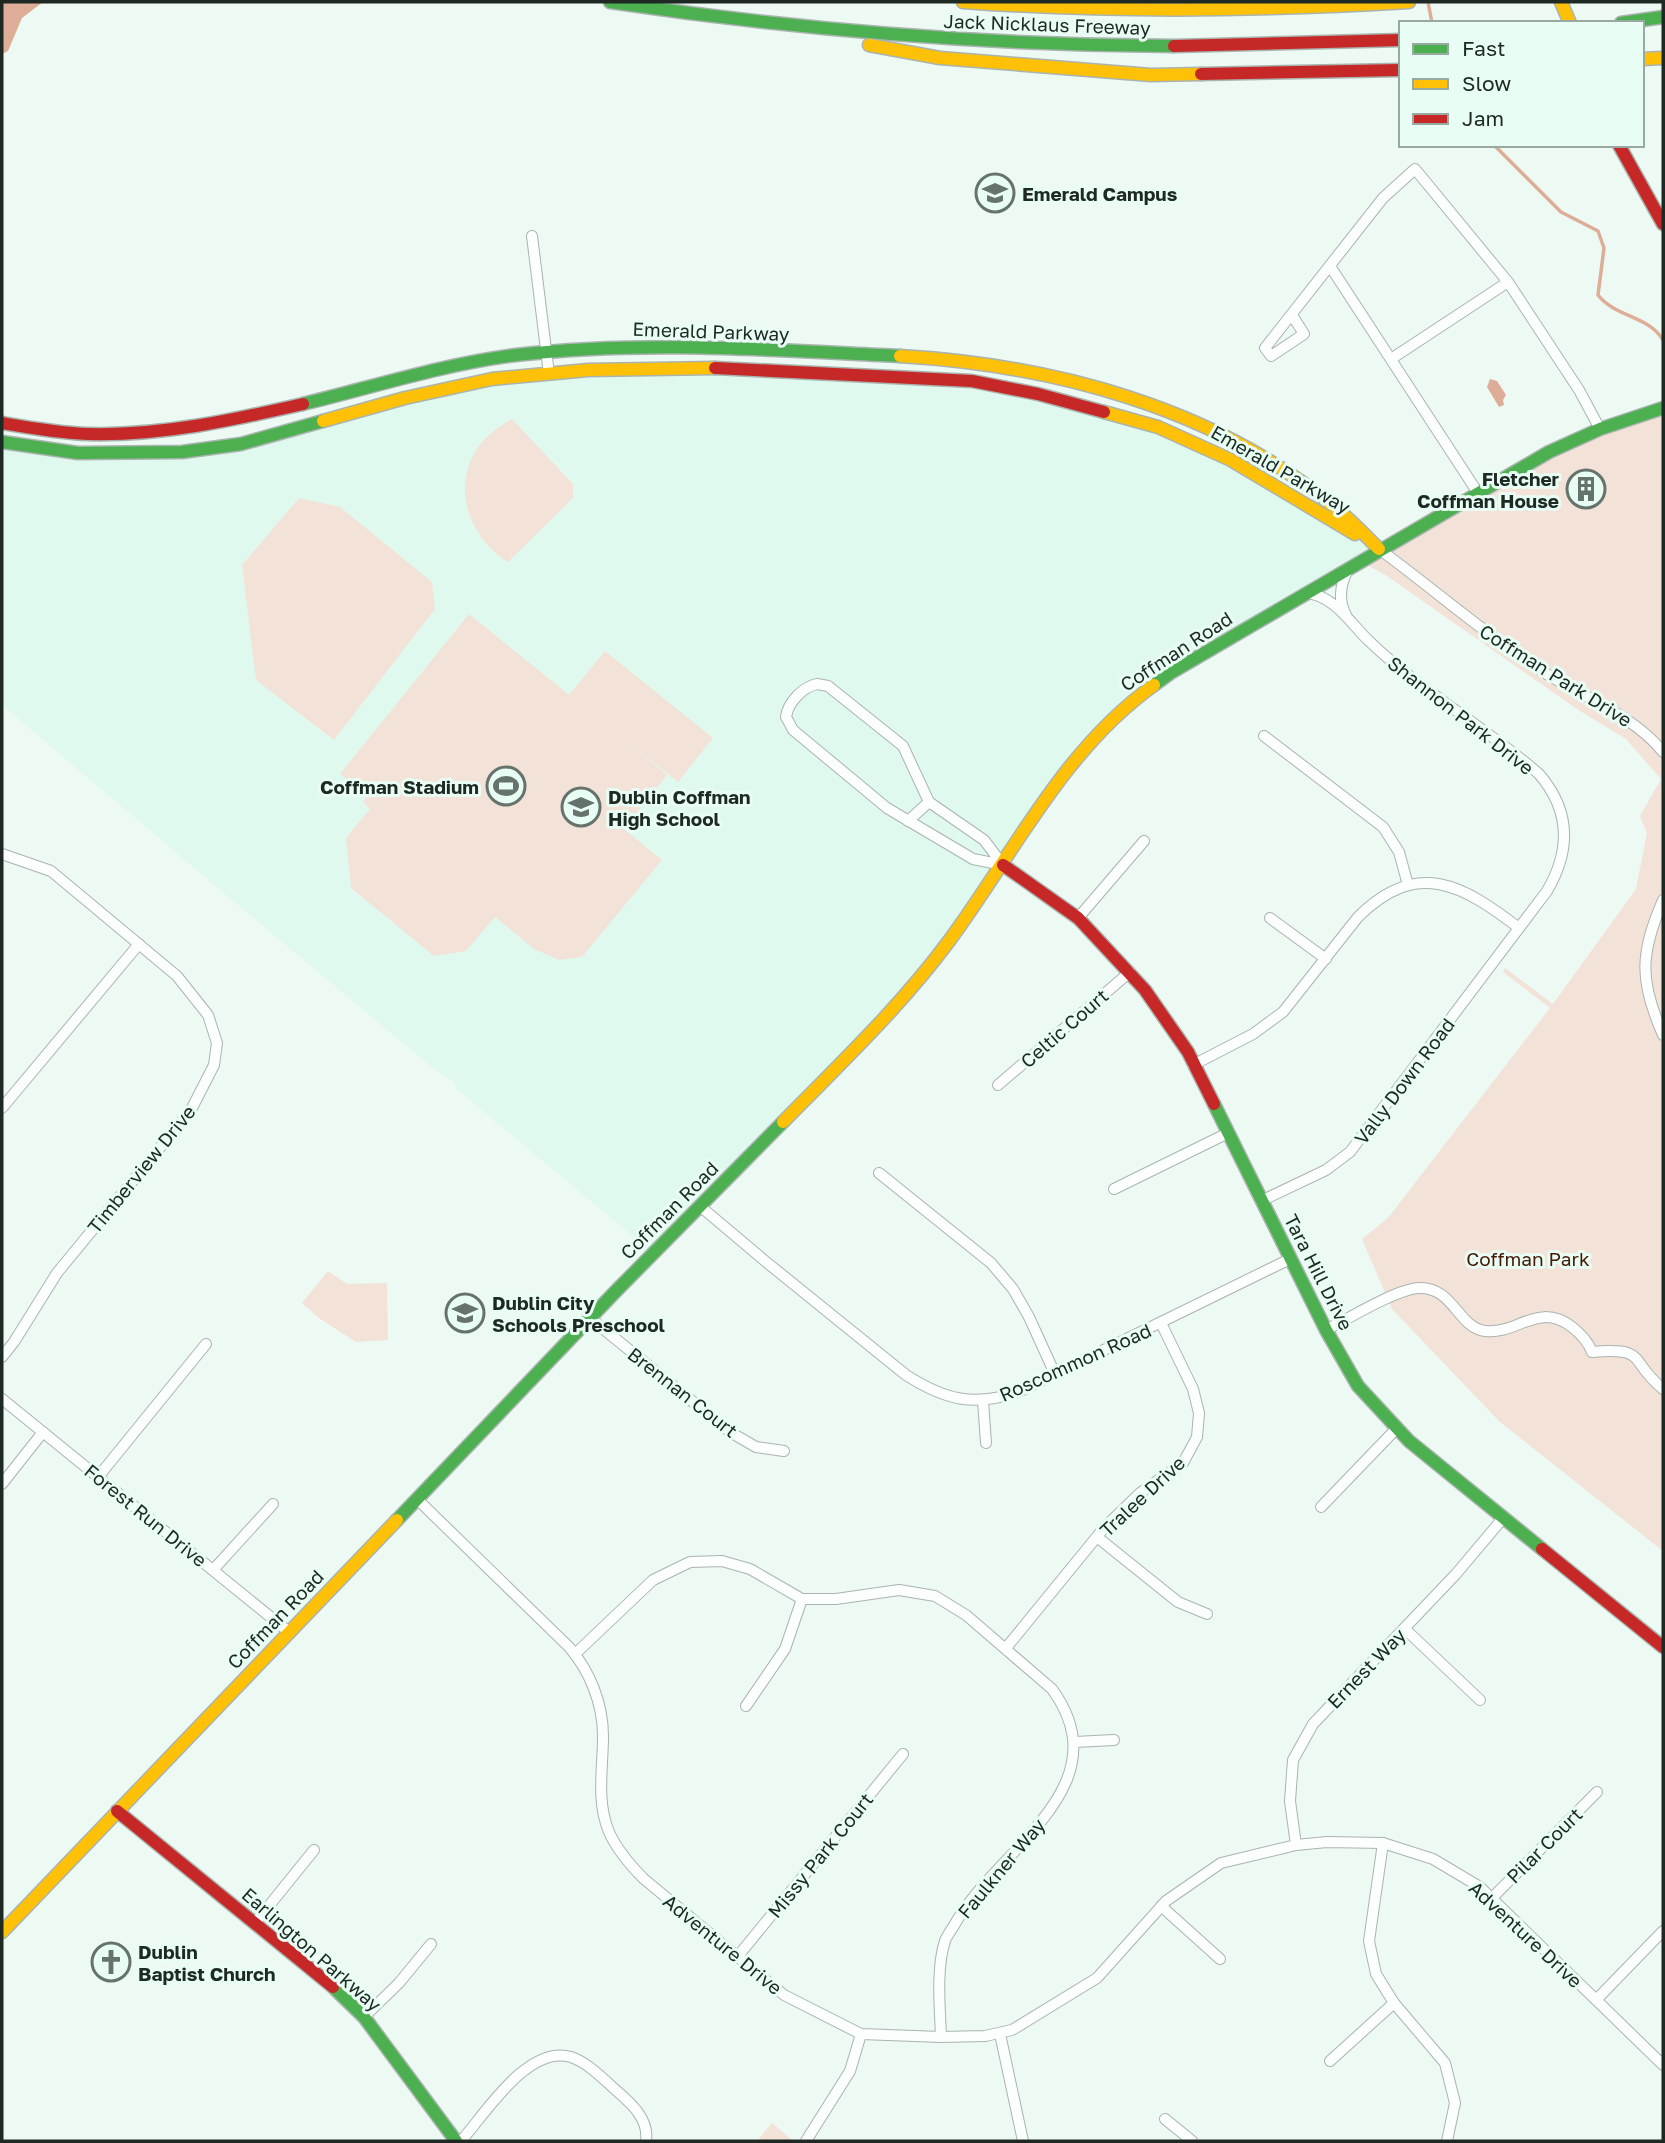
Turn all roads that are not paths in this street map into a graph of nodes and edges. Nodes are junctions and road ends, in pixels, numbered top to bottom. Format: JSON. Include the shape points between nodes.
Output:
{"nodes":[{"id":1,"x":610,"y":2,"type":"edge"},
{"id":2,"x":963,"y":2,"type":"edge"},
{"id":3,"x":1277,"y":2,"type":"edge"},
{"id":4,"x":1398,"y":2,"type":"edge"},
{"id":5,"x":1409,"y":2,"type":"edge"},
{"id":6,"x":1561,"y":2,"type":"edge"},
{"id":7,"x":1256,"y":9,"type":"junction"},
{"id":8,"x":1663,"y":17,"type":"edge"},
{"id":9,"x":734,"y":21,"type":"junction"},
{"id":10,"x":1569,"y":21,"type":"edge"},
{"id":11,"x":1635,"y":21,"type":"edge"},
{"id":12,"x":1399,"y":40,"type":"edge"},
{"id":13,"x":1663,"y":58,"type":"edge"},
{"id":14,"x":1644,"y":59,"type":"edge"},
{"id":15,"x":1399,"y":71,"type":"edge"},
{"id":16,"x":1620,"y":147,"type":"edge"},
{"id":17,"x":1663,"y":224,"type":"edge"},
{"id":18,"x":532,"y":236,"type":"dead end"},
{"id":19,"x":1330,"y":266,"type":"junction"},
{"id":20,"x":1508,"y":282,"type":"junction"},
{"id":21,"x":1292,"y":315,"type":"dead end"},
{"id":22,"x":546,"y":353,"type":"junction"},
{"id":23,"x":1391,"y":359,"type":"junction"},
{"id":24,"x":549,"y":374,"type":"junction"},
{"id":25,"x":1663,"y":408,"type":"edge"},
{"id":26,"x":2,"y":424,"type":"edge"},
{"id":27,"x":1600,"y":429,"type":"junction"},
{"id":28,"x":2,"y":442,"type":"edge"},
{"id":29,"x":1478,"y":494,"type":"junction"},
{"id":30,"x":1379,"y":549,"type":"junction"},
{"id":31,"x":1351,"y":566,"type":"junction"},
{"id":32,"x":1306,"y":593,"type":"junction"},
{"id":33,"x":1350,"y":622,"type":"junction"},
{"id":34,"x":1264,"y":736,"type":"dead end"},
{"id":35,"x":1663,"y":752,"type":"edge"},
{"id":36,"x":929,"y":802,"type":"junction"},
{"id":37,"x":908,"y":821,"type":"junction"},
{"id":38,"x":1144,"y":841,"type":"dead end"},
{"id":39,"x":2,"y":854,"type":"edge"},
{"id":40,"x":1003,"y":864,"type":"junction"},
{"id":41,"x":1408,"y":885,"type":"junction"},
{"id":42,"x":1663,"y":900,"type":"edge"},
{"id":43,"x":1078,"y":918,"type":"junction"},
{"id":44,"x":1270,"y":918,"type":"dead end"},
{"id":45,"x":1519,"y":928,"type":"junction"},
{"id":46,"x":139,"y":944,"type":"junction"},
{"id":47,"x":1326,"y":959,"type":"junction"},
{"id":48,"x":1130,"y":972,"type":"junction"},
{"id":49,"x":1663,"y":1035,"type":"edge"},
{"id":50,"x":1193,"y":1065,"type":"junction"},
{"id":51,"x":998,"y":1085,"type":"dead end"},
{"id":52,"x":2,"y":1108,"type":"edge"},
{"id":53,"x":1228,"y":1133,"type":"junction"},
{"id":54,"x":879,"y":1173,"type":"dead end"},
{"id":55,"x":1114,"y":1189,"type":"dead end"},
{"id":56,"x":1261,"y":1201,"type":"junction"},
{"id":57,"x":701,"y":1207,"type":"junction"},
{"id":58,"x":1290,"y":1259,"type":"junction"},
{"id":59,"x":590,"y":1318,"type":"junction"},
{"id":60,"x":1161,"y":1324,"type":"junction"},
{"id":61,"x":1325,"y":1330,"type":"junction"},
{"id":62,"x":205,"y":1344,"type":"dead end"},
{"id":63,"x":2,"y":1357,"type":"edge"},
{"id":64,"x":1055,"y":1374,"type":"junction"},
{"id":65,"x":1663,"y":1389,"type":"edge"},
{"id":66,"x":2,"y":1399,"type":"edge"},
{"id":67,"x":983,"y":1401,"type":"junction"},
{"id":68,"x":1396,"y":1429,"type":"junction"},
{"id":69,"x":43,"y":1432,"type":"junction"},
{"id":70,"x":986,"y":1443,"type":"dead end"},
{"id":71,"x":784,"y":1451,"type":"dead end"},
{"id":72,"x":98,"y":1477,"type":"junction"},
{"id":73,"x":2,"y":1485,"type":"edge"},
{"id":74,"x":417,"y":1499,"type":"junction"},
{"id":75,"x":273,"y":1504,"type":"dead end"},
{"id":76,"x":1321,"y":1507,"type":"dead end"},
{"id":77,"x":1504,"y":1517,"type":"junction"},
{"id":78,"x":1097,"y":1537,"type":"junction"},
{"id":79,"x":213,"y":1570,"type":"junction"},
{"id":80,"x":802,"y":1598,"type":"junction"},
{"id":81,"x":1207,"y":1614,"type":"dead end"},
{"id":82,"x":1405,"y":1629,"type":"junction"},
{"id":83,"x":289,"y":1632,"type":"junction"},
{"id":84,"x":1663,"y":1647,"type":"edge"},
{"id":85,"x":1006,"y":1648,"type":"junction"},
{"id":86,"x":575,"y":1654,"type":"junction"},
{"id":87,"x":1480,"y":1700,"type":"dead end"},
{"id":88,"x":746,"y":1706,"type":"dead end"},
{"id":89,"x":1114,"y":1740,"type":"dead end"},
{"id":90,"x":1075,"y":1742,"type":"junction"},
{"id":91,"x":903,"y":1754,"type":"dead end"},
{"id":92,"x":1597,"y":1792,"type":"dead end"},
{"id":93,"x":117,"y":1811,"type":"junction"},
{"id":94,"x":1383,"y":1843,"type":"junction"},
{"id":95,"x":1296,"y":1845,"type":"junction"},
{"id":96,"x":314,"y":1850,"type":"dead end"},
{"id":97,"x":1492,"y":1898,"type":"junction"},
{"id":98,"x":1161,"y":1906,"type":"junction"},
{"id":99,"x":255,"y":1923,"type":"junction"},
{"id":100,"x":2,"y":1931,"type":"edge"},
{"id":101,"x":1663,"y":1931,"type":"edge"},
{"id":102,"x":431,"y":1944,"type":"dead end"},
{"id":103,"x":738,"y":1956,"type":"junction"},
{"id":104,"x":1220,"y":1959,"type":"dead end"},
{"id":105,"x":1597,"y":1999,"type":"junction"},
{"id":106,"x":1394,"y":2003,"type":"junction"},
{"id":107,"x":364,"y":2017,"type":"junction"},
{"id":108,"x":861,"y":2034,"type":"junction"},
{"id":109,"x":1000,"y":2034,"type":"junction"},
{"id":110,"x":941,"y":2038,"type":"junction"},
{"id":111,"x":1330,"y":2061,"type":"dead end"},
{"id":112,"x":1663,"y":2065,"type":"edge"},
{"id":113,"x":1165,"y":2119,"type":"dead end"},
{"id":114,"x":459,"y":2141,"type":"edge"},
{"id":115,"x":646,"y":2141,"type":"edge"},
{"id":116,"x":806,"y":2141,"type":"edge"},
{"id":117,"x":1023,"y":2141,"type":"edge"},
{"id":118,"x":1192,"y":2141,"type":"edge"},
{"id":119,"x":1447,"y":2141,"type":"edge"}],
"edges":[{"from":1,"to":9,"type":"main road","name":"Jack Nicklaus Freeway"},
{"from":2,"to":7,"type":"main road","name":"Jack Nicklaus Freeway","via":[[1135,11]]},
{"from":3,"to":7,"type":"main road"},
{"from":4,"to":5,"type":"main road","name":"Jack Nicklaus Freeway"},
{"from":4,"to":7,"type":"main road","name":"Jack Nicklaus Freeway"},
{"from":6,"to":10,"type":"main road"},
{"from":8,"to":11,"type":"main road"},
{"from":9,"to":12,"type":"main road","name":"Jack Nicklaus Freeway","via":[[1045,46]]},
{"from":9,"to":15,"type":"main road","via":[[940,58],[1151,75]]},
{"from":13,"to":14,"type":"main road"},
{"from":16,"to":17,"type":"main road"},
{"from":18,"to":22,"type":"street"},
{"from":19,"to":20,"type":"street","via":[[1392,188],[1415,169]]},
{"from":19,"to":21,"type":"street"},
{"from":19,"to":23,"type":"street"},
{"from":20,"to":23,"type":"street"},
{"from":20,"to":27,"type":"street"},
{"from":22,"to":24,"type":"street"},
{"from":22,"to":26,"type":"main road","name":"Emerald Parkway","via":[[510,356],[174,430],[99,434]]},
{"from":22,"to":30,"type":"main road","name":"Emerald Parkway","via":[[672,346],[923,358],[973,362],[1081,383],[1162,410],[1253,453],[1328,501]]},
{"from":23,"to":29,"type":"street"},
{"from":24,"to":28,"type":"main road","name":"Emerald Parkway","via":[[492,379],[241,444],[182,452],[78,453]]},
{"from":24,"to":30,"type":"main road","name":"Emerald Parkway","via":[[684,368],[813,372],[972,382],[1038,394],[1158,427],[1195,443],[1270,482]]},
{"from":25,"to":27,"type":"main road"},
{"from":27,"to":29,"type":"main road","via":[[1549,452]]},
{"from":29,"to":30,"type":"main road"},
{"from":30,"to":31,"type":"main road","name":"Coffman Road"},
{"from":30,"to":35,"type":"street","name":"Coffman Park Drive","via":[[1507,648],[1635,725]]},
{"from":31,"to":32,"type":"main road","name":"Coffman Road"},
{"from":31,"to":33,"type":"street","via":[[1341,596]]},
{"from":32,"to":33,"type":"street","name":"Shannon Park Drive","via":[[1331,603]]},
{"from":32,"to":40,"type":"main road","name":"Coffman Road","via":[[1172,672],[1125,706],[1056,783]]},
{"from":33,"to":45,"type":"street","name":"Shannon Park Drive","via":[[1385,656],[1547,784],[1563,820],[1562,859],[1548,891]]},
{"from":34,"to":41,"type":"street","via":[[1383,827],[1399,852]]},
{"from":36,"to":37,"type":"street"},
{"from":36,"to":37,"type":"street","via":[[898,741],[828,686],[805,688],[786,712],[789,726]]},
{"from":36,"to":40,"type":"street","via":[[984,840]]},
{"from":37,"to":40,"type":"street","via":[[973,859]]},
{"from":38,"to":43,"type":"street"},
{"from":39,"to":46,"type":"street","name":"Timberview Drive","via":[[51,871]]},
{"from":40,"to":43,"type":"main road","name":"Tara Hill Drive"},
{"from":40,"to":57,"type":"main road","name":"Coffman Road","via":[[923,974]]},
{"from":41,"to":45,"type":"street","via":[[1465,891]]},
{"from":41,"to":47,"type":"street","via":[[1370,905]]},
{"from":42,"to":49,"type":"street","via":[[1645,962],[1648,997]]},
{"from":43,"to":48,"type":"main road","name":"Tara Hill Drive"},
{"from":44,"to":47,"type":"street"},
{"from":45,"to":56,"type":"street","name":"Vally Down Road","via":[[1350,1152],[1326,1170]]},
{"from":46,"to":52,"type":"street"},
{"from":46,"to":63,"type":"street","name":"Timberview Drive","via":[[177,976],[208,1015],[217,1043],[214,1065],[191,1110],[57,1273]]},
{"from":47,"to":50,"type":"street","via":[[1296,998],[1269,1023]]},
{"from":48,"to":50,"type":"main road","name":"Tara Hill Drive"},
{"from":48,"to":51,"type":"street","name":"Celtic Court"},
{"from":50,"to":53,"type":"main road","name":"Tara Hill Drive"},
{"from":53,"to":55,"type":"street"},
{"from":53,"to":56,"type":"main road","name":"Tara Hill Drive"},
{"from":54,"to":64,"type":"street","via":[[991,1263],[1030,1317]]},
{"from":56,"to":58,"type":"main road","name":"Tara Hill Drive"},
{"from":57,"to":59,"type":"main road","name":"Coffman Road"},
{"from":57,"to":67,"type":"street","name":"Roscommon Road","via":[[906,1375],[951,1398]]},
{"from":58,"to":60,"type":"street","name":"Roscommon Road"},
{"from":58,"to":61,"type":"main road","name":"Tara Hill Drive"},
{"from":59,"to":71,"type":"street","name":"Brennan Court","via":[[730,1432],[757,1447]]},
{"from":59,"to":74,"type":"main road","name":"Coffman Road"},
{"from":60,"to":64,"type":"street","name":"Roscommon Road"},
{"from":60,"to":78,"type":"street","name":"Tralee Drive","via":[[1192,1389],[1199,1413],[1197,1437],[1183,1463],[1140,1493]]},
{"from":61,"to":65,"type":"street","via":[[1412,1289],[1433,1290],[1443,1294],[1476,1329],[1506,1328],[1530,1318],[1565,1322],[1592,1352],[1624,1350],[1637,1358]]},
{"from":61,"to":68,"type":"main road","name":"Tara Hill Drive","via":[[1358,1386]]},
{"from":62,"to":72,"type":"street"},
{"from":64,"to":67,"type":"street","name":"Roscommon Road","via":[[1018,1392]]},
{"from":66,"to":69,"type":"street","name":"Forest Run Drive"},
{"from":67,"to":70,"type":"street"},
{"from":68,"to":76,"type":"street"},
{"from":68,"to":77,"type":"main road","name":"Tara Hill Drive"},
{"from":69,"to":72,"type":"street","name":"Forest Run Drive"},
{"from":69,"to":73,"type":"street"},
{"from":72,"to":79,"type":"street","name":"Forest Run Drive"},
{"from":74,"to":83,"type":"main road","name":"Coffman Road"},
{"from":74,"to":86,"type":"street","name":"Adventure Drive"},
{"from":75,"to":79,"type":"street"},
{"from":77,"to":82,"type":"street","name":"Ernest Way"},
{"from":77,"to":84,"type":"main road","name":"Tara Hill Drive"},
{"from":78,"to":81,"type":"street","via":[[1178,1602]]},
{"from":78,"to":85,"type":"street","name":"Tralee Drive"},
{"from":79,"to":83,"type":"street","name":"Forest Run Drive"},
{"from":80,"to":85,"type":"street","via":[[836,1599],[899,1590],[935,1596]]},
{"from":80,"to":86,"type":"street","via":[[750,1569],[722,1561],[690,1562],[653,1580]]},
{"from":80,"to":88,"type":"street","via":[[785,1649]]},
{"from":82,"to":87,"type":"street"},
{"from":82,"to":95,"type":"street","name":"Ernest Way","via":[[1312,1724],[1293,1760],[1290,1801]]},
{"from":83,"to":93,"type":"main road","name":"Coffman Road"},
{"from":85,"to":90,"type":"street","via":[[1061,1701]]},
{"from":86,"to":103,"type":"street","name":"Adventure Drive","via":[[598,1700],[603,1811],[617,1847],[643,1879]]},
{"from":89,"to":90,"type":"street"},
{"from":90,"to":110,"type":"street","name":"Faulkner Way","via":[[1072,1769],[1060,1797],[967,1902],[945,1941],[939,1985]]},
{"from":91,"to":103,"type":"street","name":"Missy Park Court"},
{"from":92,"to":97,"type":"street","name":"Pilar Court"},
{"from":93,"to":99,"type":"main road","name":"Earlington Parkway"},
{"from":93,"to":100,"type":"main road","name":"Coffman Road"},
{"from":94,"to":95,"type":"street","name":"Adventure Drive"},
{"from":94,"to":97,"type":"street","name":"Adventure Drive","via":[[1433,1859]]},
{"from":94,"to":106,"type":"street","via":[[1369,1941],[1376,1974]]},
{"from":95,"to":98,"type":"street","name":"Adventure Drive","via":[[1222,1863]]},
{"from":96,"to":99,"type":"street"},
{"from":97,"to":105,"type":"street","name":"Adventure Drive"},
{"from":98,"to":104,"type":"street"},
{"from":98,"to":109,"type":"street","name":"Adventure Drive","via":[[1097,1978]]},
{"from":99,"to":107,"type":"main road","name":"Earlington Parkway"},
{"from":101,"to":105,"type":"street"},
{"from":102,"to":107,"type":"street"},
{"from":103,"to":108,"type":"street","name":"Adventure Drive","via":[[784,1995]]},
{"from":105,"to":112,"type":"street","name":"Adventure Drive"},
{"from":106,"to":111,"type":"street"},
{"from":106,"to":119,"type":"street","via":[[1445,2063],[1455,2103]]},
{"from":107,"to":114,"type":"main road","name":"Earlington Parkway"},
{"from":108,"to":110,"type":"street","name":"Adventure Drive"},
{"from":108,"to":116,"type":"street","via":[[850,2071]]},
{"from":109,"to":110,"type":"street","name":"Adventure Drive"},
{"from":109,"to":117,"type":"street"},
{"from":113,"to":118,"type":"street"},
{"from":114,"to":115,"type":"street","via":[[532,2062],[552,2055],[584,2063],[632,2104],[642,2117]]}]}
